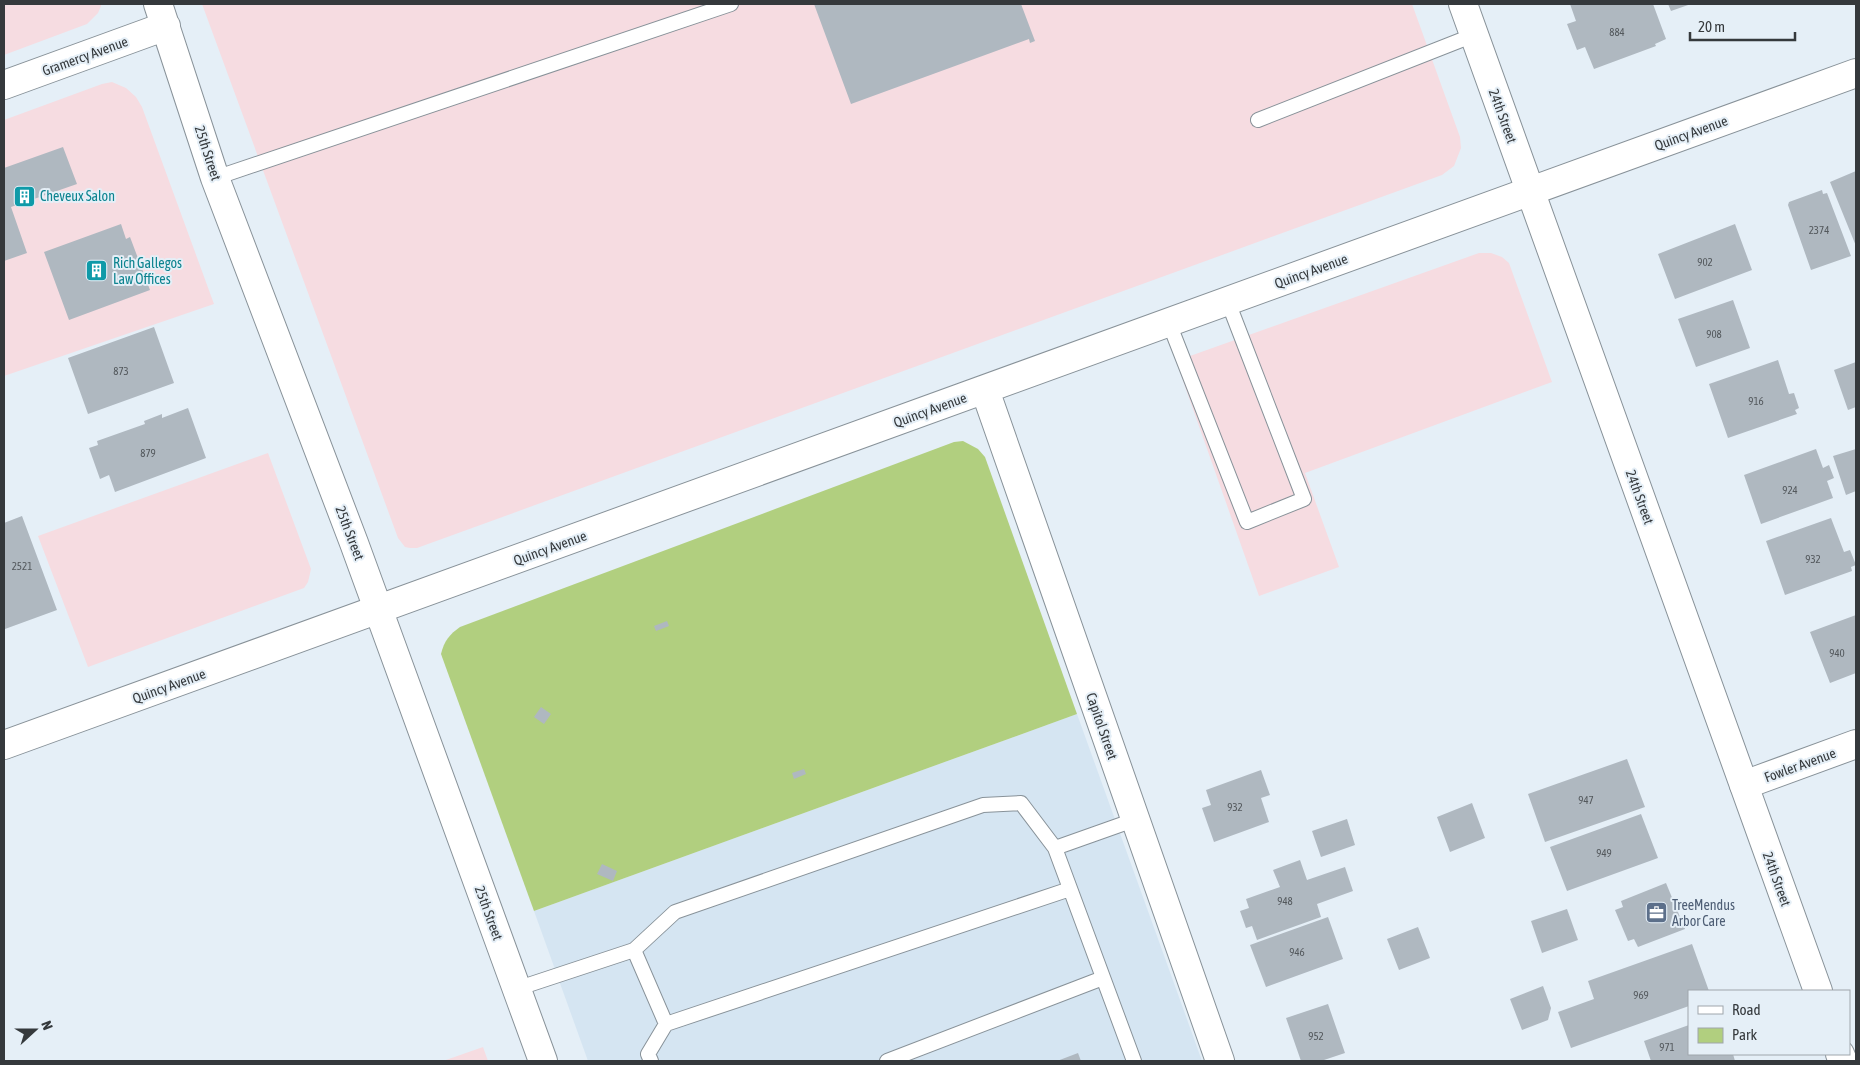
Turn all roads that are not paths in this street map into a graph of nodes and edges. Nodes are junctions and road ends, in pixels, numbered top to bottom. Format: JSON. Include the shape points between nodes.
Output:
{"nodes":[{"id":1,"x":731,"y":4,"type":"edge"},
{"id":2,"x":1463,"y":4,"type":"edge"},
{"id":3,"x":162,"y":15,"type":"edge"},
{"id":4,"x":1474,"y":35,"type":"junction"},
{"id":5,"x":1856,"y":73,"type":"edge"},
{"id":6,"x":4,"y":85,"type":"edge"},
{"id":7,"x":1258,"y":120,"type":"dead end"},
{"id":8,"x":216,"y":178,"type":"junction"},
{"id":9,"x":1531,"y":192,"type":"junction"},
{"id":10,"x":1228,"y":302,"type":"junction"},
{"id":11,"x":1169,"y":323,"type":"junction"},
{"id":12,"x":985,"y":390,"type":"junction"},
{"id":13,"x":378,"y":610,"type":"junction"},
{"id":14,"x":1856,"y":744,"type":"edge"},
{"id":15,"x":4,"y":745,"type":"edge"},
{"id":16,"x":1744,"y":785,"type":"junction"},
{"id":17,"x":1134,"y":820,"type":"junction"},
{"id":18,"x":1055,"y":848,"type":"junction"},
{"id":19,"x":1070,"y":889,"type":"junction"},
{"id":20,"x":634,"y":950,"type":"junction"},
{"id":21,"x":1103,"y":978,"type":"junction"},
{"id":22,"x":516,"y":989,"type":"junction"},
{"id":23,"x":1818,"y":990,"type":"edge"},
{"id":24,"x":666,"y":1024,"type":"junction"},
{"id":25,"x":543,"y":1061,"type":"edge"},
{"id":26,"x":651,"y":1061,"type":"edge"},
{"id":27,"x":886,"y":1061,"type":"edge"},
{"id":28,"x":1134,"y":1061,"type":"edge"},
{"id":29,"x":1220,"y":1061,"type":"edge"}],
"edges":[{"from":1,"to":8,"type":"lane"},
{"from":2,"to":4,"type":"street","name":"24th Street"},
{"from":3,"to":6,"type":"street","name":"Gramercy Avenue"},
{"from":3,"to":8,"type":"street","name":"25th Street"},
{"from":4,"to":7,"type":"lane"},
{"from":4,"to":9,"type":"street","name":"24th Street"},
{"from":5,"to":9,"type":"street","name":"Quincy Avenue"},
{"from":8,"to":13,"type":"street","name":"25th Street"},
{"from":9,"to":10,"type":"street","name":"Quincy Avenue"},
{"from":9,"to":16,"type":"street","name":"24th Street"},
{"from":10,"to":11,"type":"street","name":"Quincy Avenue"},
{"from":10,"to":11,"type":"lane","via":[[1304,499],[1247,522]]},
{"from":11,"to":12,"type":"street","name":"Quincy Avenue"},
{"from":12,"to":13,"type":"street","name":"Quincy Avenue"},
{"from":12,"to":17,"type":"street","name":"Capitol Street"},
{"from":13,"to":15,"type":"street","name":"Quincy Avenue"},
{"from":13,"to":22,"type":"street","name":"25th Street"},
{"from":14,"to":16,"type":"street","name":"Fowler Avenue"},
{"from":16,"to":23,"type":"street","name":"24th Street"},
{"from":17,"to":18,"type":"lane"},
{"from":17,"to":29,"type":"street","name":"Capitol Street"},
{"from":18,"to":19,"type":"lane"},
{"from":18,"to":20,"type":"lane","via":[[1021,803],[982,805],[675,912]]},
{"from":19,"to":21,"type":"lane"},
{"from":19,"to":24,"type":"lane"},
{"from":20,"to":22,"type":"lane"},
{"from":20,"to":24,"type":"lane"},
{"from":21,"to":27,"type":"lane"},
{"from":21,"to":28,"type":"lane"},
{"from":22,"to":25,"type":"street","name":"25th Street"},
{"from":24,"to":26,"type":"lane","via":[[648,1054]]}]}
